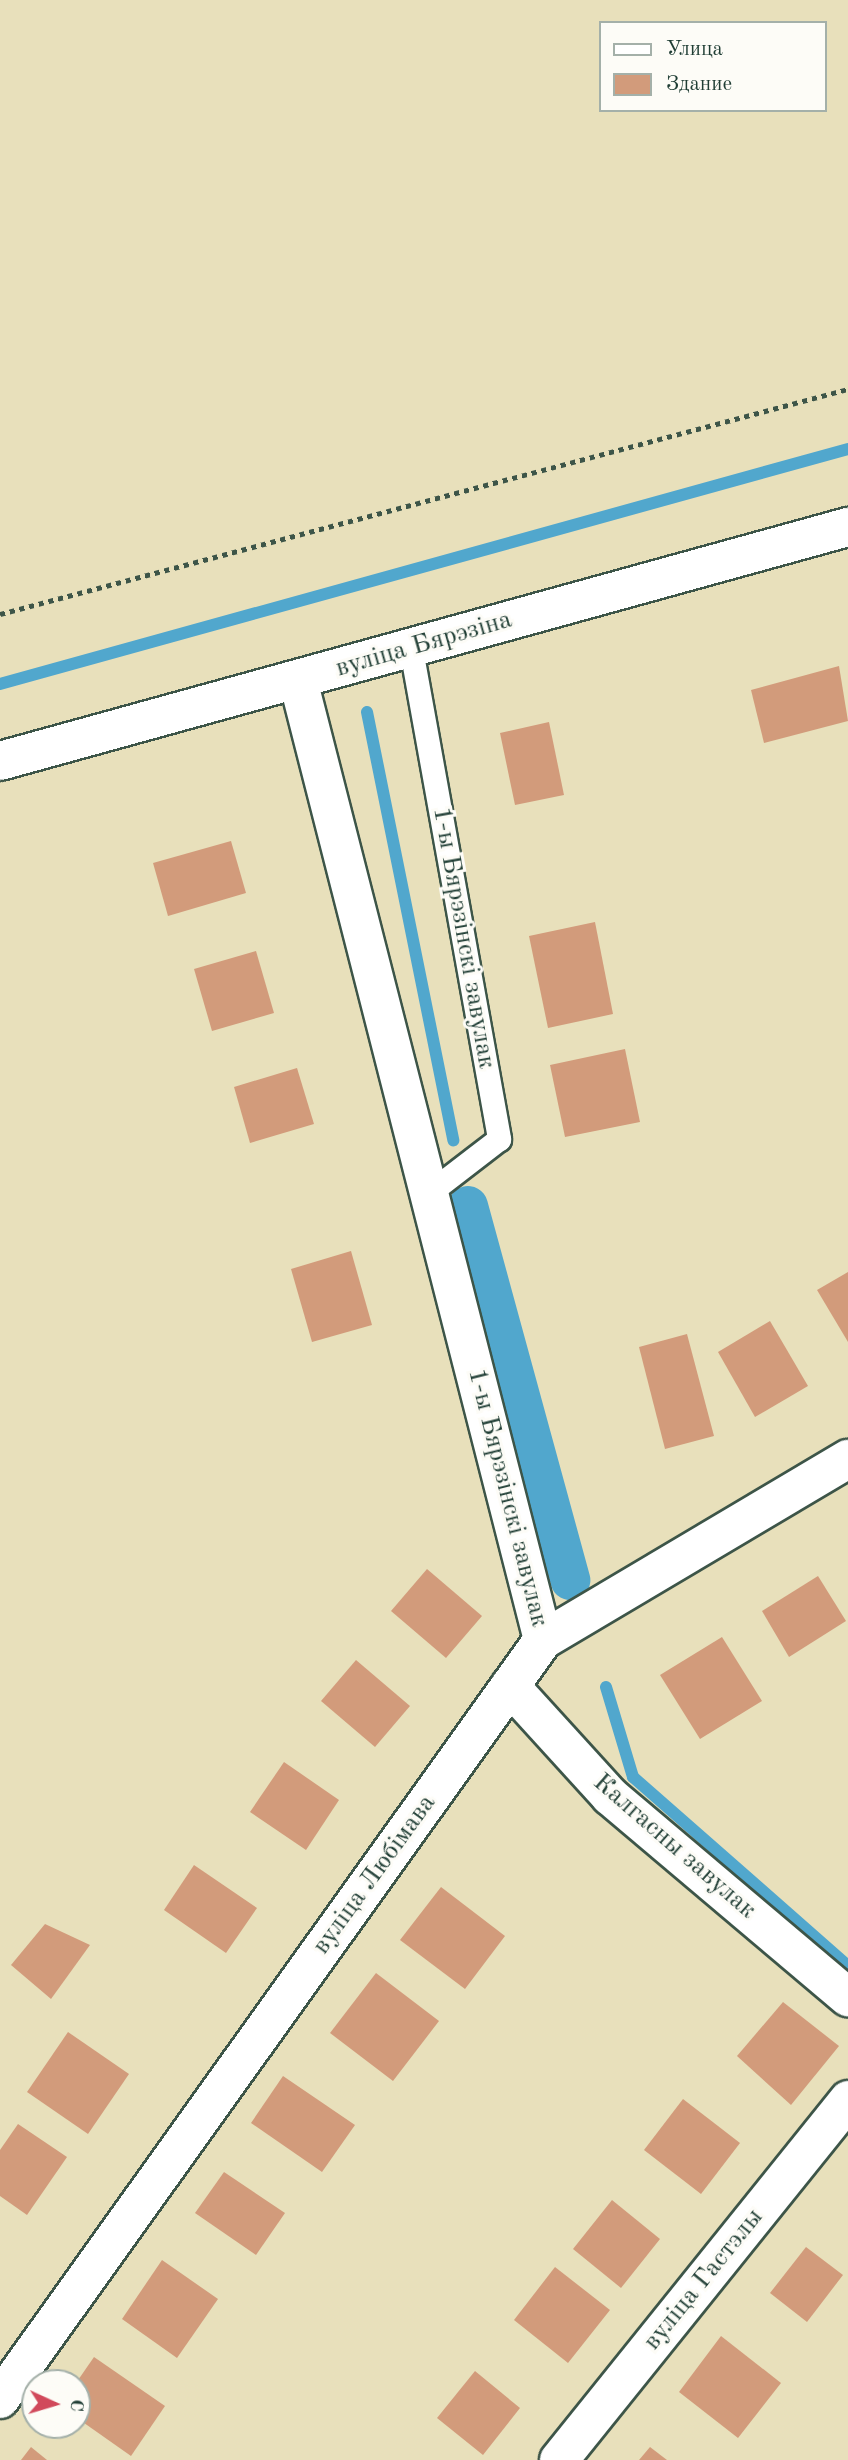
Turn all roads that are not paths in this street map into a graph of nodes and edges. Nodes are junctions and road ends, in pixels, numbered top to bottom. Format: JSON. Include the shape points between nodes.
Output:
{"nodes":[{"id":1,"x":848,"y":527,"type":"edge"},
{"id":2,"x":411,"y":649,"type":"junction"},
{"id":3,"x":298,"y":680,"type":"junction"},
{"id":4,"x":0,"y":761,"type":"edge"},
{"id":5,"x":429,"y":1193,"type":"junction"},
{"id":6,"x":848,"y":1460,"type":"edge"},
{"id":7,"x":543,"y":1640,"type":"junction"},
{"id":8,"x":510,"y":1686,"type":"junction"},
{"id":9,"x":848,"y":1997,"type":"edge"},
{"id":10,"x":848,"y":2100,"type":"edge"},
{"id":11,"x":0,"y":2399,"type":"edge"},
{"id":12,"x":559,"y":2460,"type":"edge"}],
"edges":[{"from":1,"to":2,"type":"street","name":"вуліца Бярэзіна"},
{"from":2,"to":3,"type":"street","name":"вуліца Бярэзіна"},
{"from":2,"to":5,"type":"lane","name":"1-ы Бярэзінскі завулак","via":[[499,1139]]},
{"from":3,"to":4,"type":"street","name":"вуліца Бярэзіна"},
{"from":3,"to":5,"type":"street","name":"1-ы Бярэзінскі завулак"},
{"from":5,"to":7,"type":"street","name":"1-ы Бярэзінскі завулак"},
{"from":6,"to":7,"type":"street","name":"вуліца Любімава"},
{"from":7,"to":8,"type":"street","name":"вуліца Любімава"},
{"from":8,"to":9,"type":"street","name":"Калгасны завулак","via":[[610,1796]]},
{"from":8,"to":11,"type":"street","name":"вуліца Любімава"},
{"from":10,"to":12,"type":"street","name":"вуліца Гастэлы"}]}
